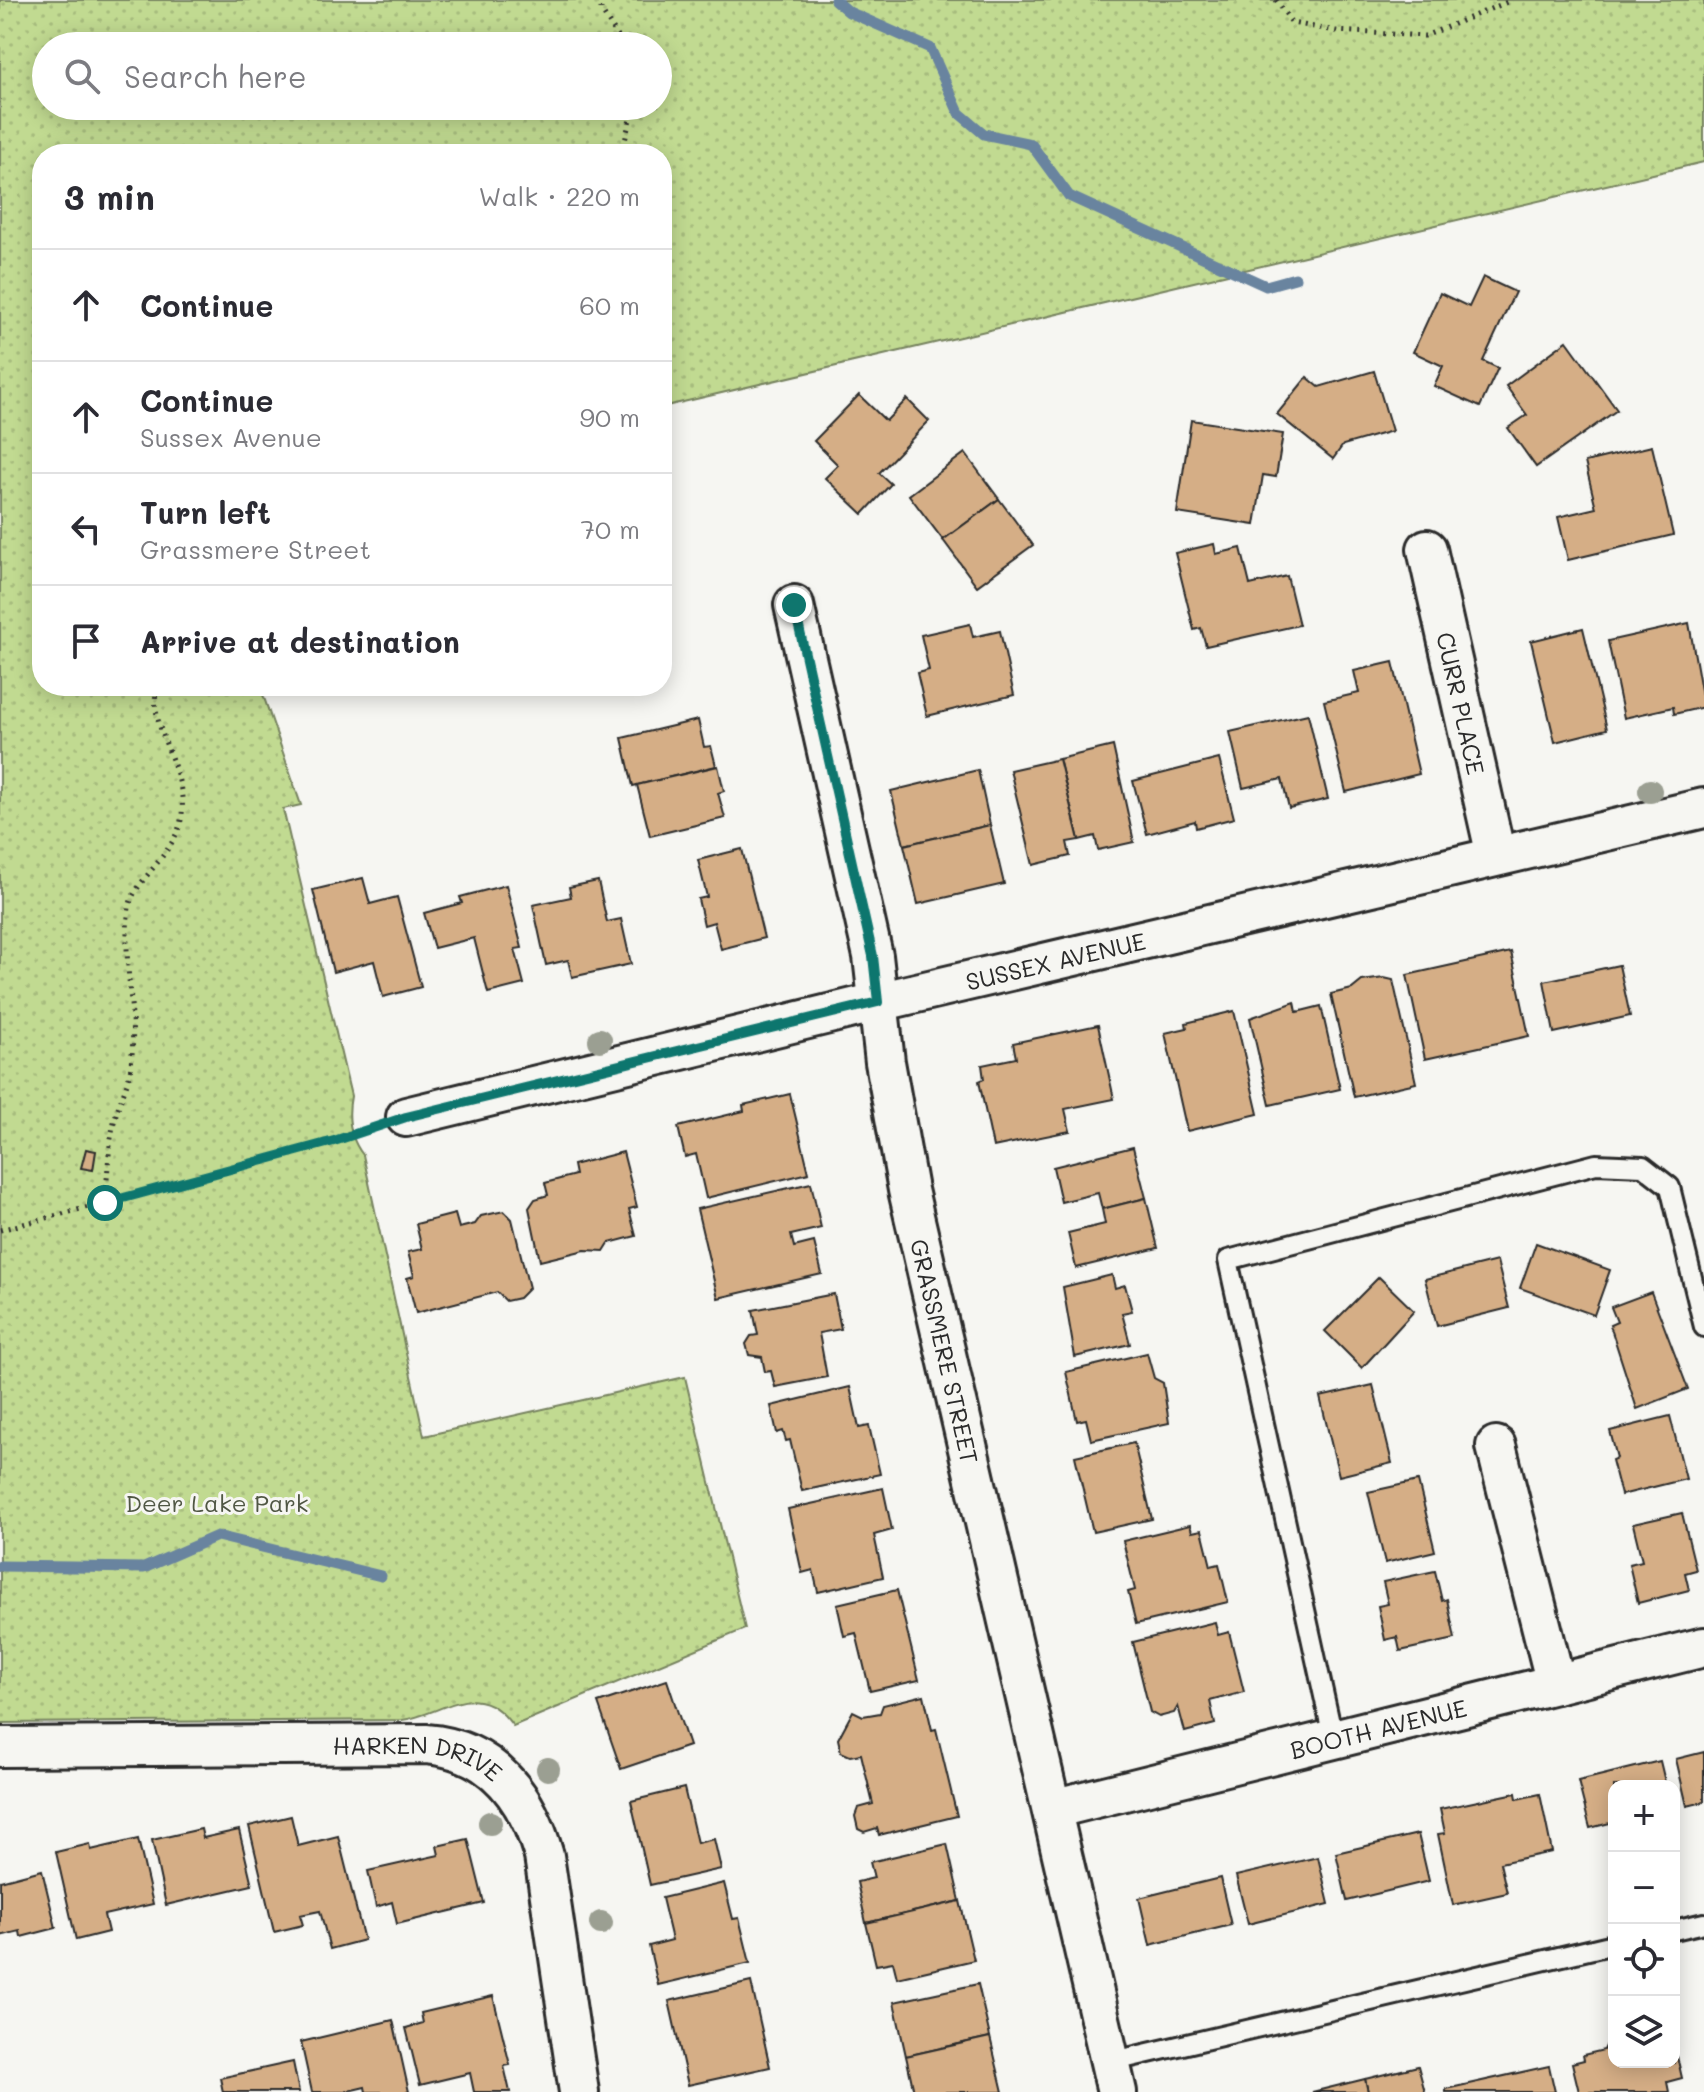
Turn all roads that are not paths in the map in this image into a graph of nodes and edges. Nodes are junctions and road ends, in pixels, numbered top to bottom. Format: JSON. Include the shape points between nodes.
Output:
{"nodes":[{"id":1,"x":1427,"y":549,"type":"dead end"},
{"id":2,"x":794,"y":605,"type":"dead end"},
{"id":3,"x":1704,"y":808,"type":"edge"},
{"id":4,"x":1496,"y":856,"type":"junction"},
{"id":5,"x":878,"y":1002,"type":"junction"},
{"id":6,"x":406,"y":1117,"type":"road end"},
{"id":7,"x":1704,"y":1327,"type":"edge"},
{"id":8,"x":1496,"y":1446,"type":"dead end"},
{"id":9,"x":1704,"y":1647,"type":"edge"},
{"id":10,"x":1556,"y":1684,"type":"junction"},
{"id":11,"x":1333,"y":1737,"type":"junction"},
{"id":12,"x":0,"y":1747,"type":"edge"},
{"id":13,"x":1052,"y":1809,"type":"junction"},
{"id":14,"x":1704,"y":1923,"type":"edge"},
{"id":15,"x":1680,"y":1929,"type":"edge"},
{"id":16,"x":1608,"y":1946,"type":"edge"},
{"id":17,"x":1114,"y":2077,"type":"edge"},
{"id":18,"x":579,"y":2092,"type":"edge"}],
"edges":[{"from":1,"to":4,"type":"street","name":"CURR PLACE"},
{"from":2,"to":5,"type":"street","name":"GRASSMERE STREET","via":[[873,956]]},
{"from":3,"to":4,"type":"street","name":"SUSSEX AVENUE"},
{"from":4,"to":5,"type":"street","name":"SUSSEX AVENUE"},
{"from":5,"to":6,"type":"street","name":"SUSSEX AVENUE"},
{"from":5,"to":13,"type":"street","name":"GRASSMERE STREET","via":[[908,1190]]},
{"from":7,"to":11,"type":"lane","via":[[1670,1187],[1643,1166],[1596,1164],[1228,1260]]},
{"from":8,"to":10,"type":"street"},
{"from":9,"to":10,"type":"street","name":"BOOTH AVENUE"},
{"from":10,"to":11,"type":"street","name":"BOOTH AVENUE"},
{"from":11,"to":13,"type":"street","name":"BOOTH AVENUE"},
{"from":12,"to":18,"type":"street","name":"HARKEN DRIVE","via":[[426,1744],[465,1750],[481,1759],[537,1831]]},
{"from":13,"to":17,"type":"street","name":"GRASSMERE STREET"},
{"from":14,"to":15,"type":"lane"},
{"from":16,"to":17,"type":"lane"}]}
